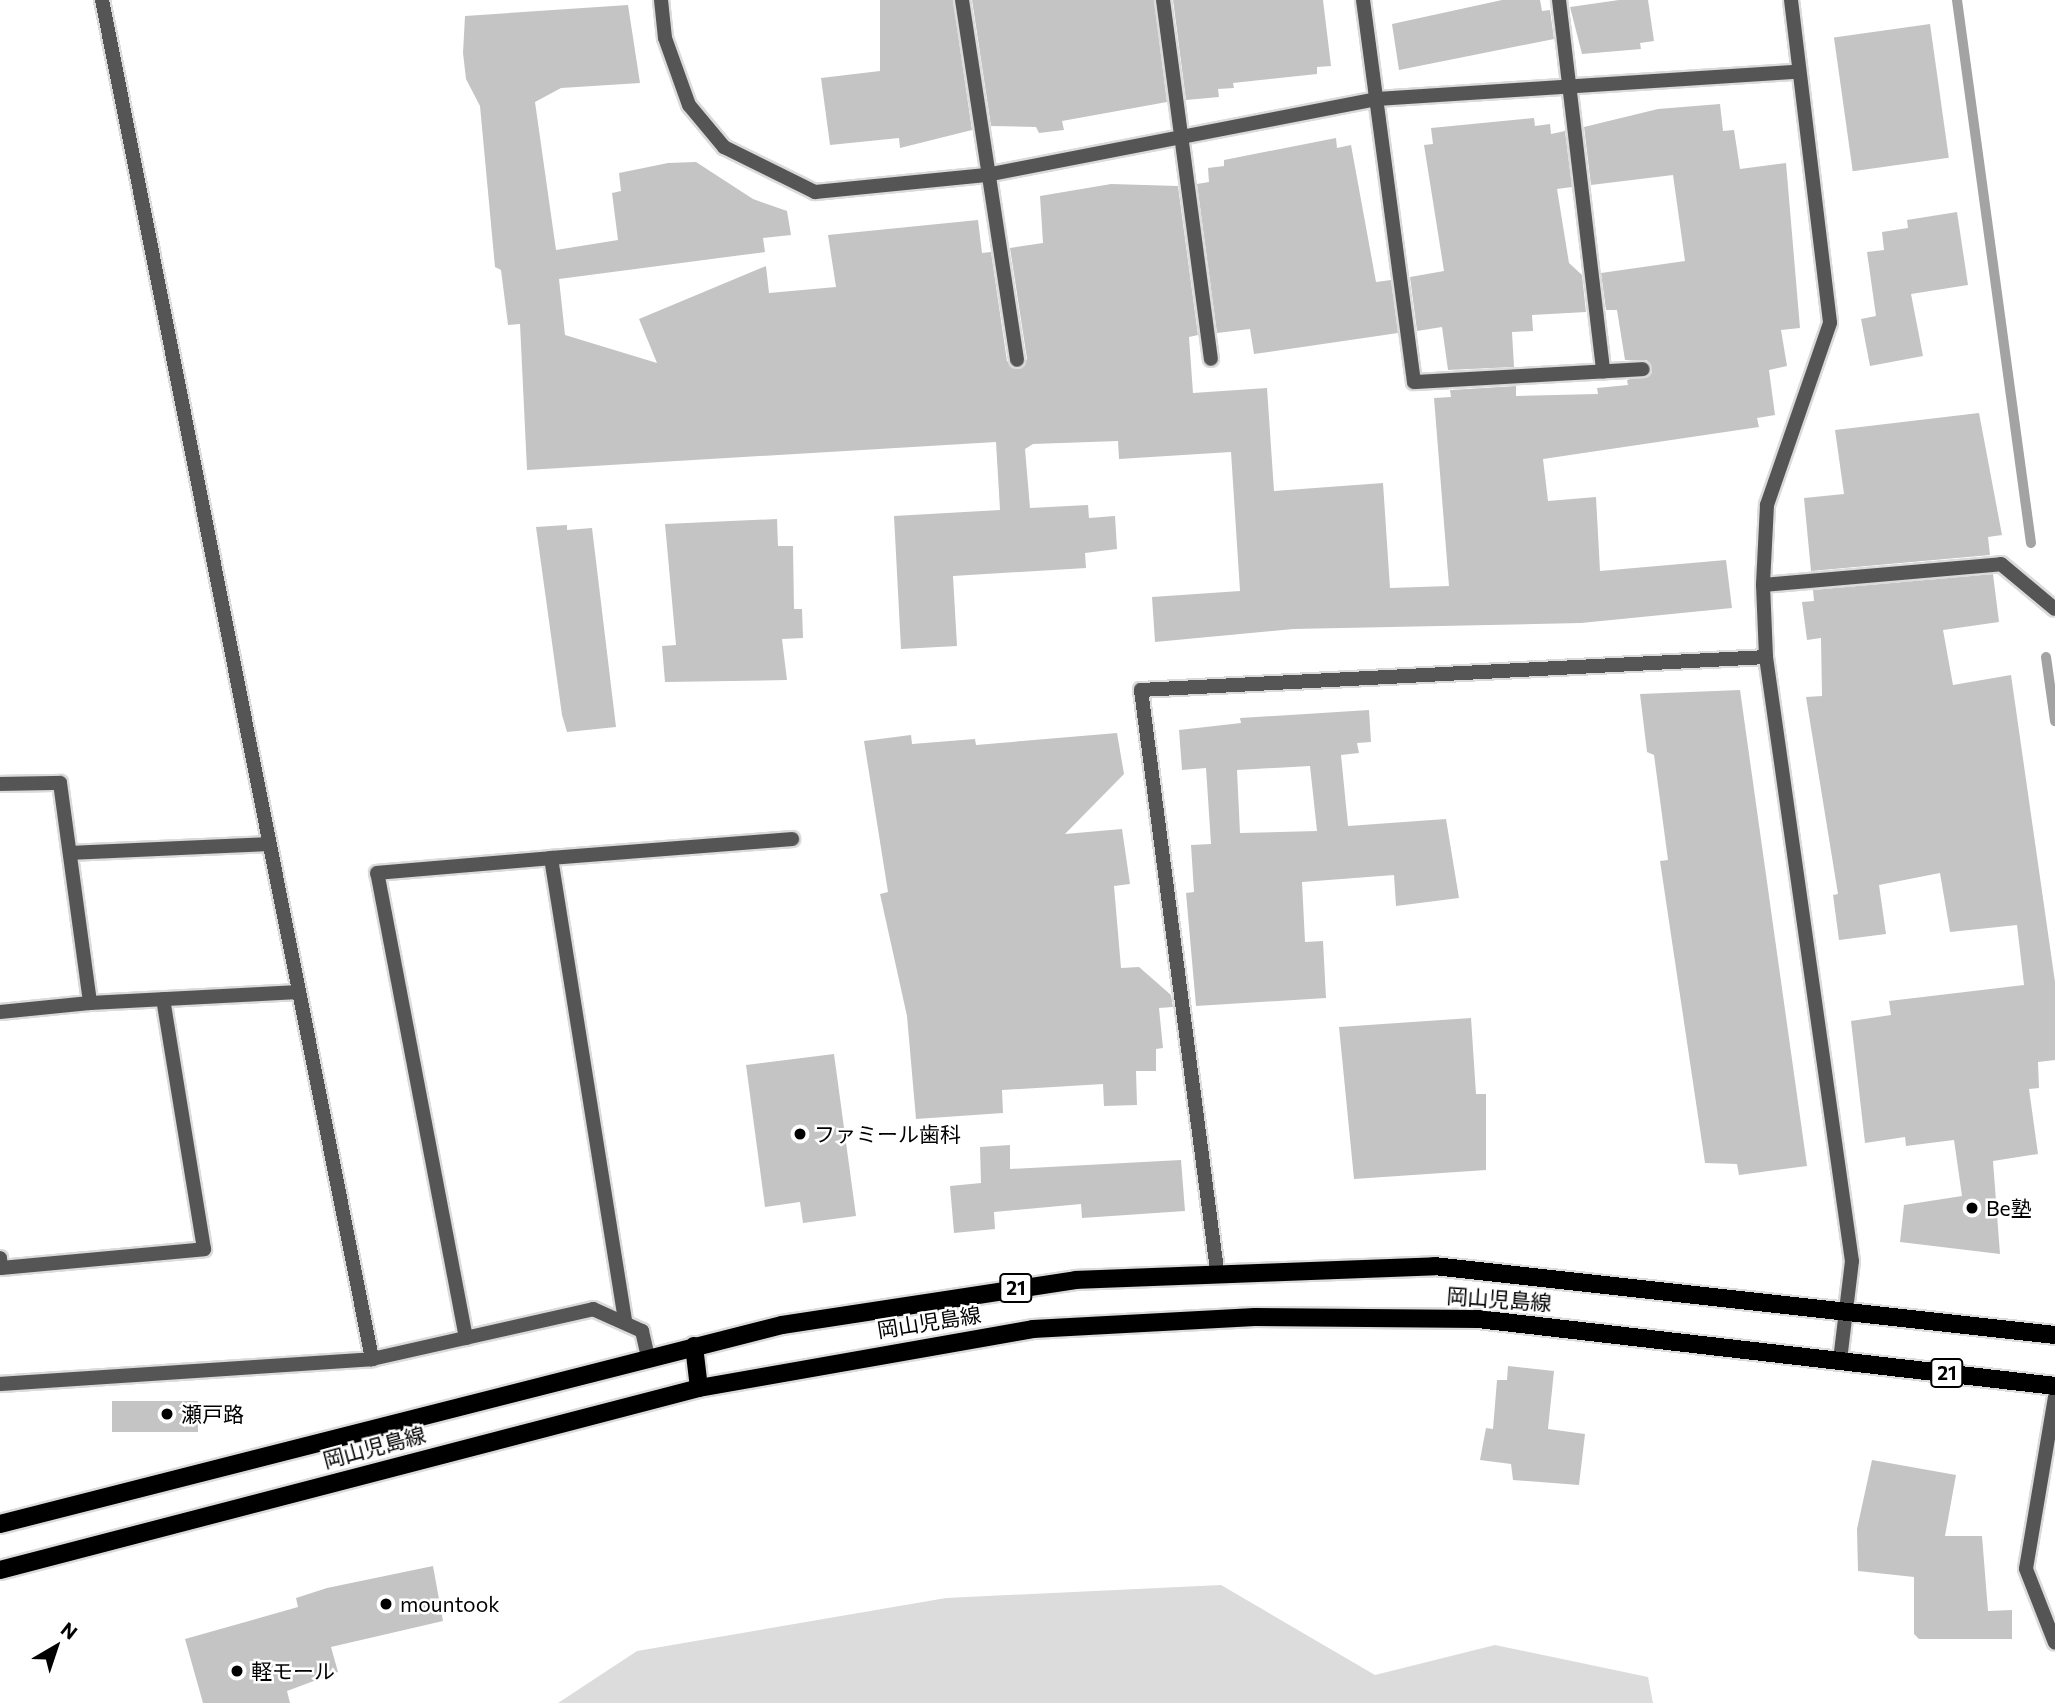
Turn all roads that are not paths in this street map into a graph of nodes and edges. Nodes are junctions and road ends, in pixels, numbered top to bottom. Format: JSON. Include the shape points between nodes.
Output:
{"nodes":[{"id":1,"x":102,"y":0,"type":"edge"},
{"id":2,"x":661,"y":0,"type":"edge"},
{"id":3,"x":962,"y":0,"type":"edge"},
{"id":4,"x":1163,"y":0,"type":"edge"},
{"id":5,"x":1363,"y":0,"type":"edge"},
{"id":6,"x":1559,"y":0,"type":"edge"},
{"id":7,"x":1791,"y":0,"type":"edge"},
{"id":8,"x":1797,"y":72,"type":"junction"},
{"id":9,"x":1571,"y":86,"type":"junction"},
{"id":10,"x":1376,"y":99,"type":"junction"},
{"id":11,"x":1180,"y":137,"type":"junction"},
{"id":12,"x":986,"y":175,"type":"junction"},
{"id":13,"x":1211,"y":359,"type":"dead end"},
{"id":14,"x":1017,"y":360,"type":"dead end"},
{"id":15,"x":1643,"y":369,"type":"dead end"},
{"id":16,"x":1603,"y":371,"type":"junction"},
{"id":17,"x":1763,"y":585,"type":"junction"},
{"id":18,"x":2055,"y":609,"type":"edge"},
{"id":19,"x":1766,"y":657,"type":"junction"},
{"id":20,"x":0,"y":784,"type":"edge"},
{"id":21,"x":792,"y":839,"type":"dead end"},
{"id":22,"x":269,"y":844,"type":"junction"},
{"id":23,"x":70,"y":853,"type":"junction"},
{"id":24,"x":551,"y":858,"type":"junction"},
{"id":25,"x":299,"y":992,"type":"junction"},
{"id":26,"x":163,"y":999,"type":"junction"},
{"id":27,"x":90,"y":1003,"type":"junction"},
{"id":28,"x":0,"y":1012,"type":"edge"},
{"id":29,"x":0,"y":1258,"type":"edge"},
{"id":30,"x":1217,"y":1270,"type":"junction"},
{"id":31,"x":1848,"y":1313,"type":"junction"},
{"id":32,"x":625,"y":1320,"type":"junction"},
{"id":33,"x":2055,"y":1335,"type":"edge"},
{"id":34,"x":466,"y":1338,"type":"junction"},
{"id":35,"x":694,"y":1346,"type":"junction"},
{"id":36,"x":648,"y":1356,"type":"junction"},
{"id":37,"x":372,"y":1359,"type":"junction"},
{"id":38,"x":1840,"y":1360,"type":"junction"},
{"id":39,"x":0,"y":1384,"type":"edge"},
{"id":40,"x":2055,"y":1386,"type":"edge"},
{"id":41,"x":699,"y":1388,"type":"junction"},
{"id":42,"x":2055,"y":1397,"type":"edge"},
{"id":43,"x":0,"y":1524,"type":"edge"},
{"id":44,"x":0,"y":1570,"type":"edge"},
{"id":45,"x":2055,"y":1643,"type":"edge"}],
"edges":[{"from":1,"to":22,"type":"street"},
{"from":2,"to":12,"type":"street","via":[[665,37],[689,104],[724,147],[756,168],[815,192]]},
{"from":3,"to":12,"type":"street"},
{"from":4,"to":11,"type":"street"},
{"from":5,"to":10,"type":"street"},
{"from":6,"to":9,"type":"street"},
{"from":7,"to":8,"type":"street"},
{"from":8,"to":9,"type":"street"},
{"from":8,"to":17,"type":"street","via":[[1830,323],[1767,505]]},
{"from":9,"to":10,"type":"street"},
{"from":9,"to":16,"type":"street"},
{"from":10,"to":11,"type":"street"},
{"from":10,"to":16,"type":"street","via":[[1414,382]]},
{"from":11,"to":12,"type":"street"},
{"from":11,"to":13,"type":"street"},
{"from":12,"to":14,"type":"street"},
{"from":15,"to":16,"type":"street"},
{"from":17,"to":18,"type":"street","via":[[2001,564]]},
{"from":17,"to":19,"type":"street"},
{"from":19,"to":30,"type":"street","via":[[1141,690]]},
{"from":19,"to":31,"type":"street","via":[[1853,1261]]},
{"from":20,"to":23,"type":"street","via":[[60,783]]},
{"from":21,"to":24,"type":"street"},
{"from":22,"to":23,"type":"street"},
{"from":22,"to":25,"type":"street"},
{"from":23,"to":27,"type":"street"},
{"from":24,"to":32,"type":"street"},
{"from":24,"to":34,"type":"street","via":[[377,873]]},
{"from":25,"to":26,"type":"street"},
{"from":25,"to":37,"type":"street"},
{"from":26,"to":27,"type":"street"},
{"from":26,"to":29,"type":"street","via":[[204,1249],[1,1268]]},
{"from":27,"to":28,"type":"street"},
{"from":30,"to":31,"type":"main road","name":"岡山児島線","number":"21","via":[[1434,1266]]},
{"from":30,"to":35,"type":"main road","name":"岡山児島線","number":"21","via":[[926,1300]]},
{"from":31,"to":33,"type":"main road","name":"岡山児島線","number":"21"},
{"from":31,"to":38,"type":"street"},
{"from":32,"to":34,"type":"street","via":[[593,1309]]},
{"from":32,"to":36,"type":"street","via":[[642,1331]]},
{"from":34,"to":37,"type":"street"},
{"from":35,"to":36,"type":"main road","name":"岡山児島線","number":"21"},
{"from":35,"to":41,"type":"main road"},
{"from":36,"to":43,"type":"main road","name":"岡山児島線","number":"21"},
{"from":37,"to":39,"type":"street"},
{"from":38,"to":40,"type":"main road","name":"岡山児島線","number":"21"},
{"from":38,"to":41,"type":"main road","name":"岡山児島線","number":"21","via":[[1478,1319],[1255,1317],[1033,1329]]},
{"from":41,"to":44,"type":"main road","name":"岡山児島線","number":"21"},
{"from":42,"to":45,"type":"street","via":[[2026,1569]]}]}
